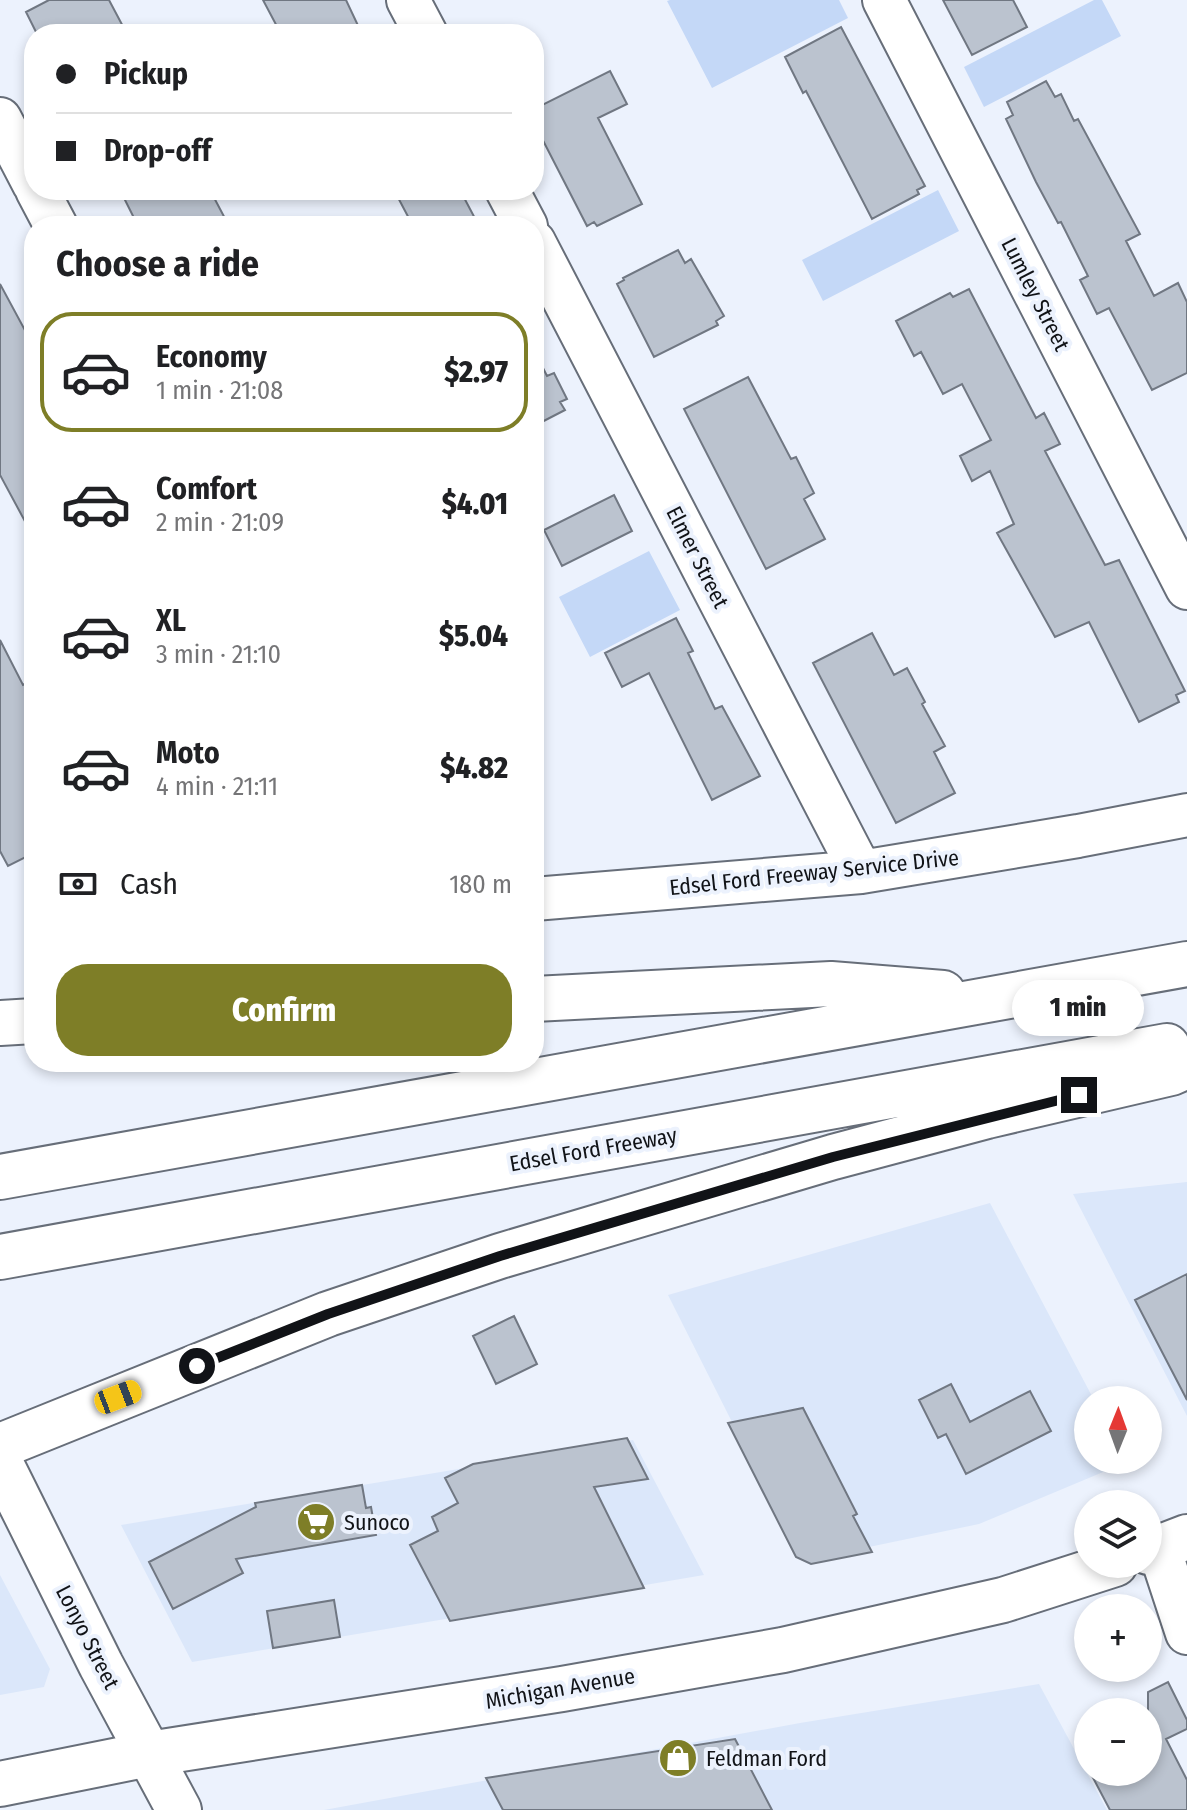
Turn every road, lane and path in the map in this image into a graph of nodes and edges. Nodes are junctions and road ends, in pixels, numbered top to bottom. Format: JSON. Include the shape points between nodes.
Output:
{"nodes":[{"id":1,"x":408,"y":0,"type":"edge"},
{"id":2,"x":884,"y":0,"type":"edge"},
{"id":3,"x":421,"y":24,"type":"edge"},
{"id":4,"x":0,"y":119,"type":"edge"},
{"id":5,"x":24,"y":165,"type":"edge"},
{"id":6,"x":544,"y":261,"type":"edge"},
{"id":7,"x":1187,"y":588,"type":"edge"},
{"id":8,"x":1187,"y":815,"type":"edge"},
{"id":9,"x":861,"y":872,"type":"junction"},
{"id":10,"x":544,"y":898,"type":"edge"},
{"id":11,"x":1187,"y":964,"type":"edge"},
{"id":12,"x":544,"y":998,"type":"edge"},
{"id":13,"x":1005,"y":998,"type":"junction"},
{"id":14,"x":24,"y":1022,"type":"edge"},
{"id":15,"x":0,"y":1023,"type":"edge"},
{"id":16,"x":1187,"y":1042,"type":"edge"},
{"id":17,"x":1187,"y":1066,"type":"edge"},
{"id":18,"x":0,"y":1177,"type":"edge"},
{"id":19,"x":0,"y":1257,"type":"edge"},
{"id":20,"x":0,"y":1446,"type":"edge"},
{"id":21,"x":0,"y":1462,"type":"edge"},
{"id":22,"x":1165,"y":1545,"type":"edge"},
{"id":23,"x":1074,"y":1577,"type":"edge"},
{"id":24,"x":1187,"y":1633,"type":"edge"},
{"id":25,"x":149,"y":1754,"type":"junction"},
{"id":26,"x":0,"y":1784,"type":"edge"},
{"id":27,"x":179,"y":1810,"type":"edge"}],
"edges":[{"from":1,"to":3,"type":"street"},
{"from":2,"to":7,"type":"street","name":"Lumley Street"},
{"from":4,"to":5,"type":"street"},
{"from":6,"to":9,"type":"street","name":"Elmer Street"},
{"from":8,"to":9,"type":"street","name":"Edsel Ford Freeway Service Drive"},
{"from":9,"to":10,"type":"street","name":"Edsel Ford Freeway Service Drive"},
{"from":11,"to":13,"type":"main road"},
{"from":12,"to":13,"type":"main road","via":[[831,984]]},
{"from":13,"to":18,"type":"main road"},
{"from":14,"to":15,"type":"main road"},
{"from":16,"to":19,"type":"main road","name":"Edsel Ford Freeway"},
{"from":17,"to":20,"type":"main road","via":[[833,1157],[500,1256],[328,1314]]},
{"from":21,"to":25,"type":"main road","name":"Lonyo Street"},
{"from":22,"to":24,"type":"street"},
{"from":23,"to":25,"type":"main road","name":"Michigan Avenue","via":[[1003,1600],[783,1650]]},
{"from":25,"to":26,"type":"main road","name":"Michigan Avenue"},
{"from":25,"to":27,"type":"main road","name":"Lonyo Street"}]}
